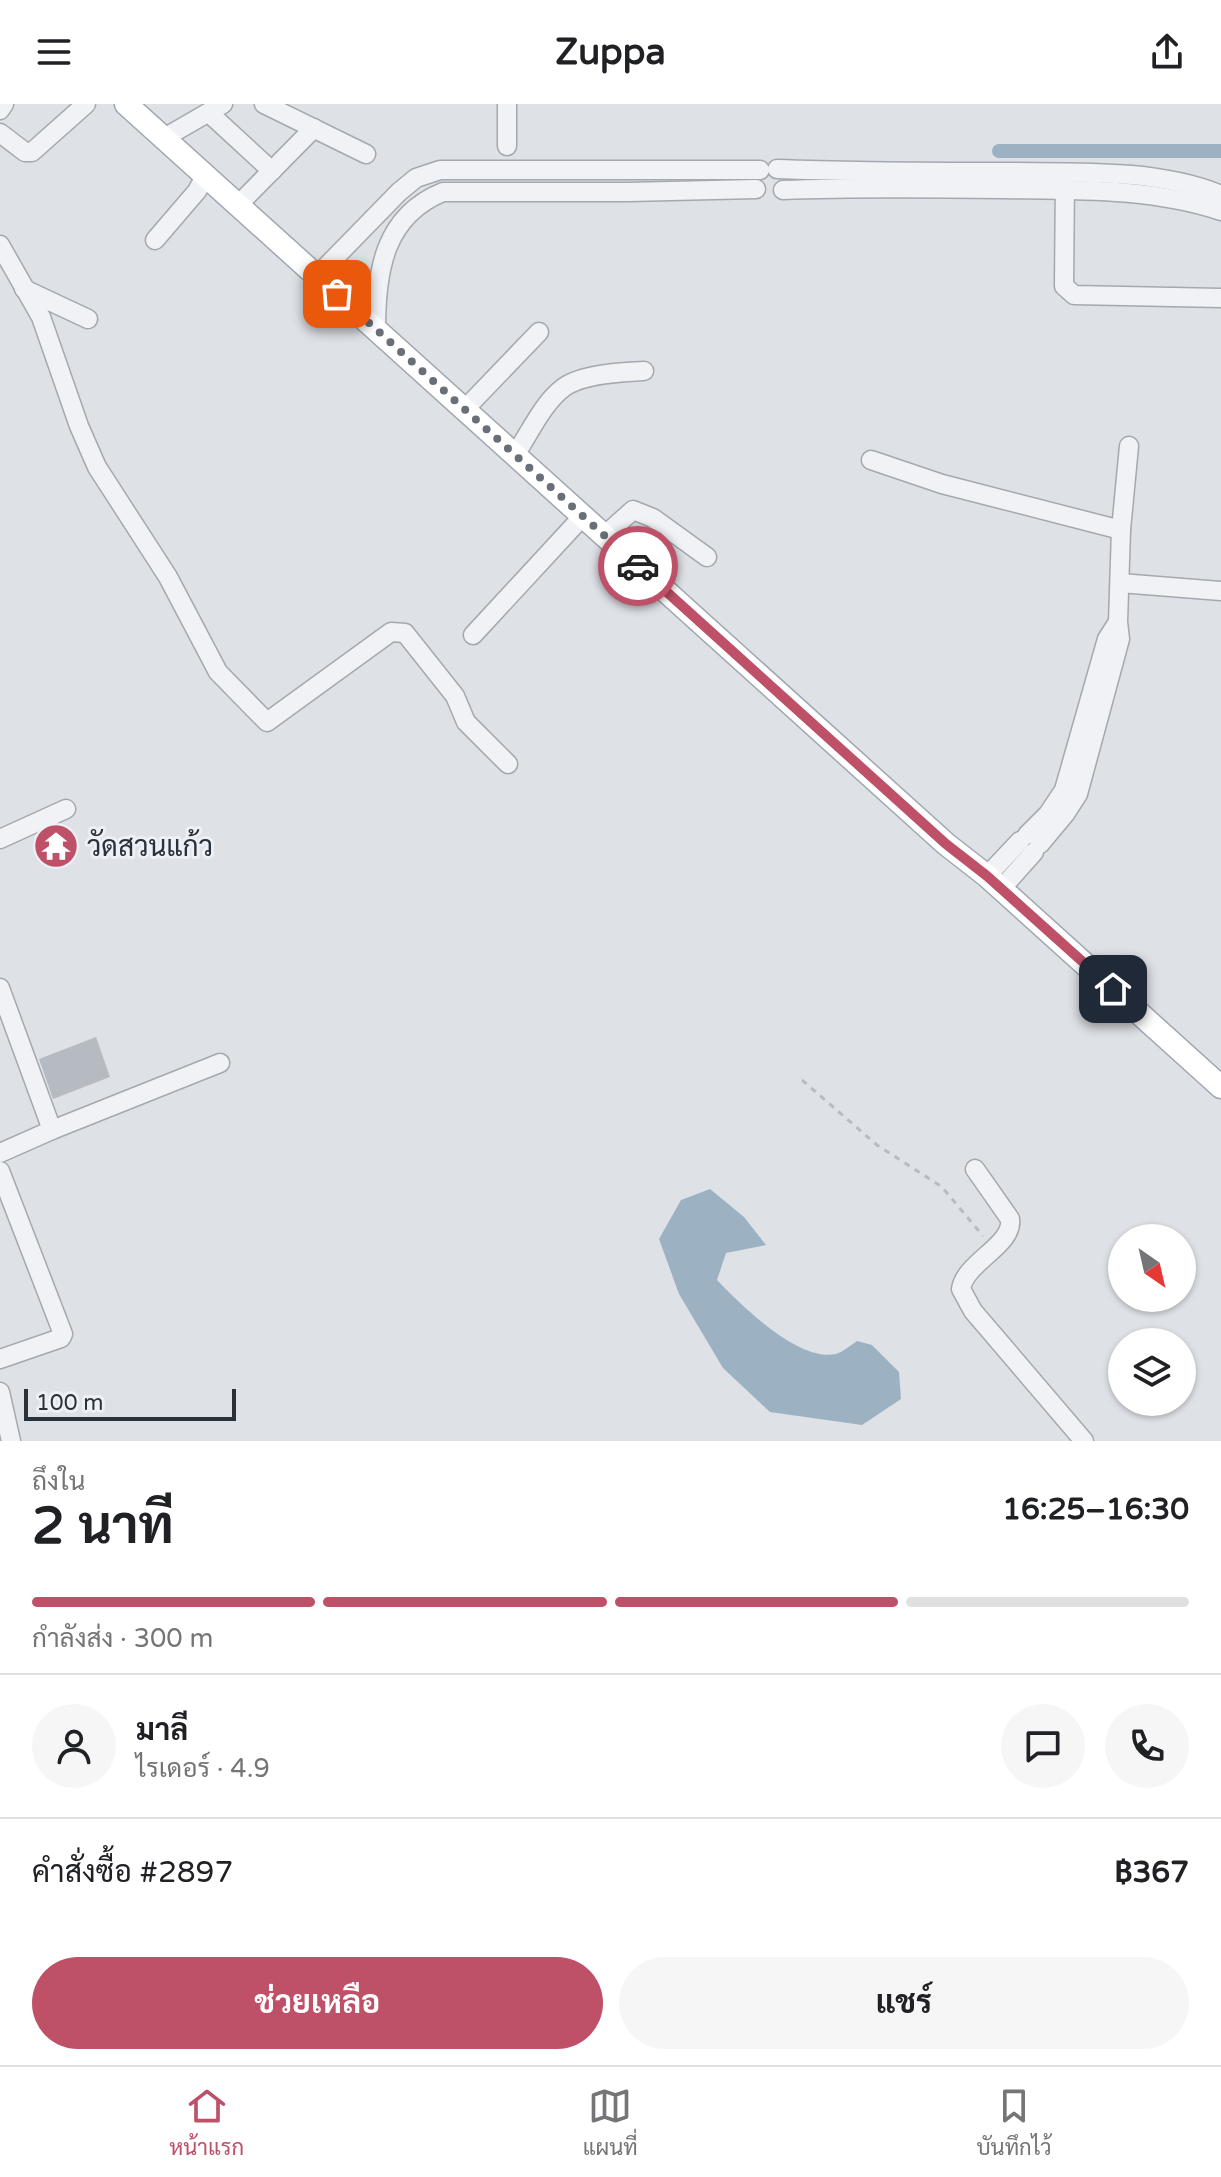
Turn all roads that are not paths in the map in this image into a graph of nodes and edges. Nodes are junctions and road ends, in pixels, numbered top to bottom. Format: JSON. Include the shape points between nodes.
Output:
{"nodes":[{"id":1,"x":4,"y":104,"type":"edge"},
{"id":2,"x":126,"y":104,"type":"edge"},
{"id":3,"x":264,"y":104,"type":"edge"},
{"id":4,"x":507,"y":104,"type":"edge"},
{"id":5,"x":77,"y":107,"type":"edge"},
{"id":6,"x":216,"y":108,"type":"edge"},
{"id":7,"x":0,"y":110,"type":"edge"},
{"id":8,"x":314,"y":128,"type":"junction"},
{"id":9,"x":0,"y":133,"type":"edge"},
{"id":10,"x":164,"y":138,"type":"junction"},
{"id":11,"x":507,"y":146,"type":"dead end"},
{"id":12,"x":366,"y":154,"type":"dead end"},
{"id":13,"x":502,"y":169,"type":"junction"},
{"id":14,"x":630,"y":170,"type":"junction"},
{"id":15,"x":272,"y":171,"type":"junction"},
{"id":16,"x":206,"y":175,"type":"junction"},
{"id":17,"x":764,"y":176,"type":"junction"},
{"id":18,"x":854,"y":179,"type":"junction"},
{"id":19,"x":1064,"y":181,"type":"junction"},
{"id":20,"x":783,"y":190,"type":"junction"},
{"id":21,"x":500,"y":192,"type":"junction"},
{"id":22,"x":628,"y":192,"type":"junction"},
{"id":23,"x":1221,"y":195,"type":"edge"},
{"id":24,"x":238,"y":205,"type":"junction"},
{"id":25,"x":1221,"y":211,"type":"edge"},
{"id":26,"x":375,"y":219,"type":"junction"},
{"id":27,"x":392,"y":234,"type":"junction"},
{"id":28,"x":155,"y":240,"type":"dead end"},
{"id":29,"x":0,"y":245,"type":"edge"},
{"id":30,"x":5,"y":268,"type":"edge"},
{"id":31,"x":317,"y":276,"type":"junction"},
{"id":32,"x":24,"y":289,"type":"junction"},
{"id":33,"x":1221,"y":298,"type":"edge"},
{"id":34,"x":88,"y":319,"type":"dead end"},
{"id":35,"x":376,"y":329,"type":"junction"},
{"id":36,"x":539,"y":332,"type":"dead end"},
{"id":37,"x":644,"y":371,"type":"dead end"},
{"id":38,"x":465,"y":409,"type":"junction"},
{"id":39,"x":1129,"y":446,"type":"dead end"},
{"id":40,"x":515,"y":455,"type":"junction"},
{"id":41,"x":871,"y":460,"type":"dead end"},
{"id":42,"x":583,"y":516,"type":"junction"},
{"id":43,"x":1121,"y":530,"type":"junction"},
{"id":44,"x":604,"y":536,"type":"junction"},
{"id":45,"x":707,"y":557,"type":"dead end"},
{"id":46,"x":1120,"y":583,"type":"junction"},
{"id":47,"x":1221,"y":591,"type":"edge"},
{"id":48,"x":473,"y":635,"type":"dead end"},
{"id":49,"x":508,"y":764,"type":"dead end"},
{"id":50,"x":66,"y":809,"type":"dead end"},
{"id":51,"x":0,"y":839,"type":"edge"},
{"id":52,"x":994,"y":882,"type":"junction"},
{"id":53,"x":0,"y":988,"type":"edge"},
{"id":54,"x":220,"y":1063,"type":"dead end"},
{"id":55,"x":1221,"y":1087,"type":"edge"},
{"id":56,"x":52,"y":1130,"type":"junction"},
{"id":57,"x":0,"y":1153,"type":"edge"},
{"id":58,"x":975,"y":1169,"type":"dead end"},
{"id":59,"x":0,"y":1171,"type":"edge"},
{"id":60,"x":0,"y":1359,"type":"edge"},
{"id":61,"x":0,"y":1392,"type":"edge"},
{"id":62,"x":11,"y":1441,"type":"edge"},
{"id":63,"x":1084,"y":1441,"type":"edge"}],
"edges":[{"from":1,"to":7,"type":"street"},
{"from":2,"to":10,"type":"main road"},
{"from":3,"to":8,"type":"street"},
{"from":4,"to":11,"type":"street"},
{"from":5,"to":9,"type":"street","via":[[32,152]]},
{"from":6,"to":10,"type":"street"},
{"from":6,"to":15,"type":"street"},
{"from":8,"to":12,"type":"street"},
{"from":8,"to":15,"type":"street"},
{"from":10,"to":16,"type":"main road"},
{"from":13,"to":14,"type":"street"},
{"from":13,"to":21,"type":"street"},
{"from":13,"to":26,"type":"street","via":[[440,170],[416,178]]},
{"from":14,"to":17,"type":"street"},
{"from":14,"to":22,"type":"street"},
{"from":15,"to":24,"type":"street"},
{"from":16,"to":24,"type":"main road"},
{"from":16,"to":28,"type":"street"},
{"from":17,"to":18,"type":"street"},
{"from":17,"to":20,"type":"street","via":[[785,178]]},
{"from":17,"to":20,"type":"street","via":[[769,197]]},
{"from":17,"to":22,"type":"street"},
{"from":18,"to":19,"type":"street"},
{"from":18,"to":20,"type":"street"},
{"from":19,"to":23,"type":"street","via":[[1152,177]]},
{"from":19,"to":25,"type":"street","via":[[1171,197]]},
{"from":19,"to":33,"type":"street","via":[[1064,286],[1074,295]]},
{"from":21,"to":22,"type":"street"},
{"from":21,"to":27,"type":"street","via":[[443,192],[422,200]]},
{"from":24,"to":31,"type":"main road"},
{"from":26,"to":27,"type":"street"},
{"from":26,"to":31,"type":"street"},
{"from":27,"to":35,"type":"street","via":[[376,291]]},
{"from":29,"to":30,"type":"street"},
{"from":30,"to":32,"type":"street"},
{"from":31,"to":35,"type":"main road"},
{"from":32,"to":34,"type":"street"},
{"from":32,"to":49,"type":"street","via":[[41,317],[97,467],[168,577],[218,672],[267,722],[391,632],[405,633],[455,696],[466,722]]},
{"from":35,"to":38,"type":"main road"},
{"from":36,"to":38,"type":"street"},
{"from":37,"to":40,"type":"street","via":[[603,374],[564,386]]},
{"from":38,"to":40,"type":"main road"},
{"from":39,"to":43,"type":"street"},
{"from":40,"to":42,"type":"main road"},
{"from":41,"to":43,"type":"street"},
{"from":42,"to":44,"type":"main road"},
{"from":42,"to":48,"type":"street"},
{"from":43,"to":46,"type":"street"},
{"from":44,"to":45,"type":"street","via":[[633,510]]},
{"from":44,"to":52,"type":"main road"},
{"from":46,"to":47,"type":"street"},
{"from":46,"to":52,"type":"street","via":[[1118,622],[1107,639],[1071,792]]},
{"from":50,"to":51,"type":"street"},
{"from":52,"to":55,"type":"main road"},
{"from":53,"to":56,"type":"street"},
{"from":54,"to":56,"type":"street"},
{"from":56,"to":57,"type":"street"},
{"from":58,"to":63,"type":"street","via":[[1010,1219],[1010,1230],[964,1279],[964,1297]]},
{"from":59,"to":60,"type":"street","via":[[63,1334]]},
{"from":61,"to":62,"type":"street"}]}
